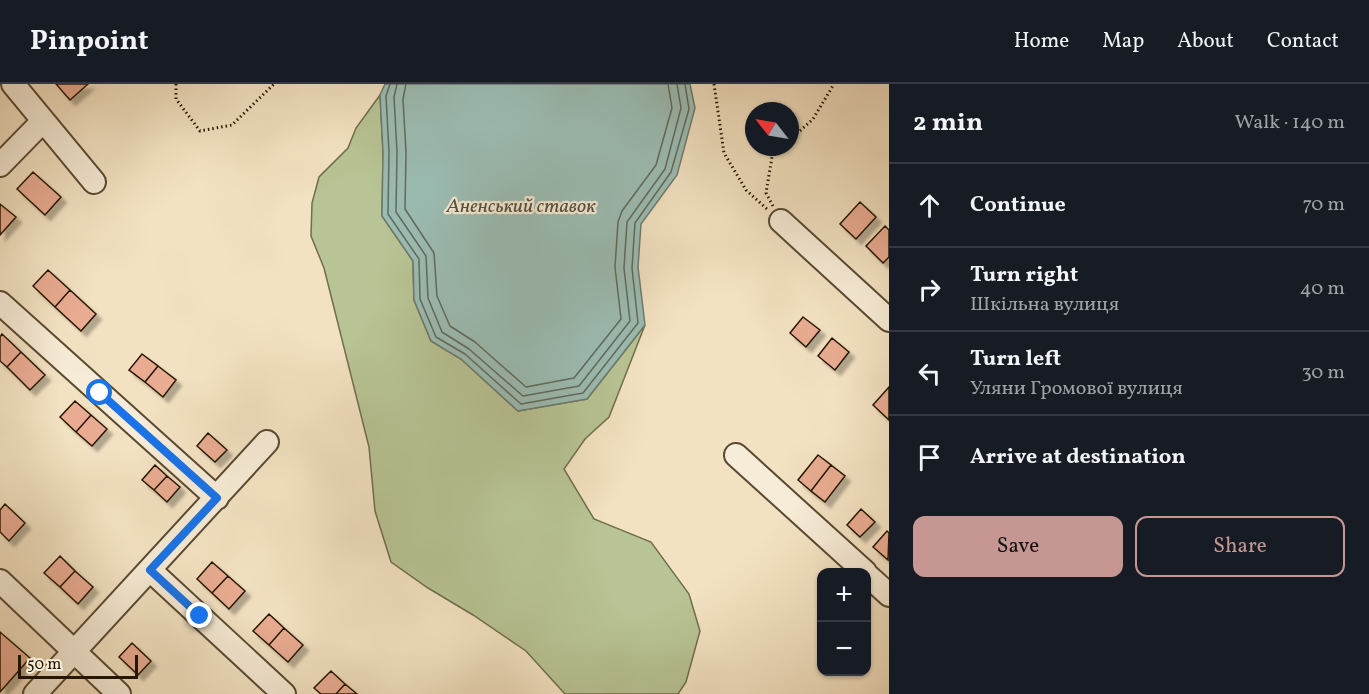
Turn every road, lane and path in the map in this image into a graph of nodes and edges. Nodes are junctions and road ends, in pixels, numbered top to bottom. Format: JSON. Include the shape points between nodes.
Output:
{"nodes":[{"id":1,"x":13,"y":84,"type":"edge"},
{"id":2,"x":176,"y":84,"type":"edge"},
{"id":3,"x":274,"y":84,"type":"edge"},
{"id":4,"x":714,"y":84,"type":"edge"},
{"id":5,"x":834,"y":84,"type":"edge"},
{"id":6,"x":43,"y":121,"type":"junction"},
{"id":7,"x":799,"y":132,"type":"edge"},
{"id":8,"x":773,"y":156,"type":"edge"},
{"id":9,"x":0,"y":165,"type":"edge"},
{"id":10,"x":94,"y":182,"type":"dead end"},
{"id":11,"x":781,"y":221,"type":"junction"},
{"id":12,"x":0,"y":303,"type":"edge"},
{"id":13,"x":889,"y":320,"type":"edge"},
{"id":14,"x":267,"y":442,"type":"dead end"},
{"id":15,"x":736,"y":455,"type":"dead end"},
{"id":16,"x":217,"y":498,"type":"junction"},
{"id":17,"x":860,"y":568,"type":"edge"},
{"id":18,"x":150,"y":570,"type":"junction"},
{"id":19,"x":871,"y":578,"type":"edge"},
{"id":20,"x":0,"y":581,"type":"edge"},
{"id":21,"x":889,"y":595,"type":"edge"},
{"id":22,"x":75,"y":651,"type":"junction"},
{"id":23,"x":35,"y":694,"type":"edge"},
{"id":24,"x":119,"y":694,"type":"edge"},
{"id":25,"x":284,"y":694,"type":"edge"}],
"edges":[{"from":1,"to":6,"type":"street"},
{"from":2,"to":3,"type":"path","via":[[176,99],[200,131],[232,125]]},
{"from":4,"to":11,"type":"path","via":[[724,153],[746,190]]},
{"from":5,"to":7,"type":"path","via":[[813,119]]},
{"from":6,"to":9,"type":"street"},
{"from":6,"to":10,"type":"street"},
{"from":8,"to":11,"type":"path","via":[[766,194]]},
{"from":11,"to":13,"type":"street"},
{"from":12,"to":16,"type":"street"},
{"from":14,"to":16,"type":"street"},
{"from":15,"to":17,"type":"street"},
{"from":16,"to":18,"type":"street"},
{"from":18,"to":22,"type":"street"},
{"from":18,"to":25,"type":"street"},
{"from":19,"to":21,"type":"street"},
{"from":20,"to":22,"type":"street"},
{"from":22,"to":23,"type":"street"},
{"from":22,"to":24,"type":"street"}]}
